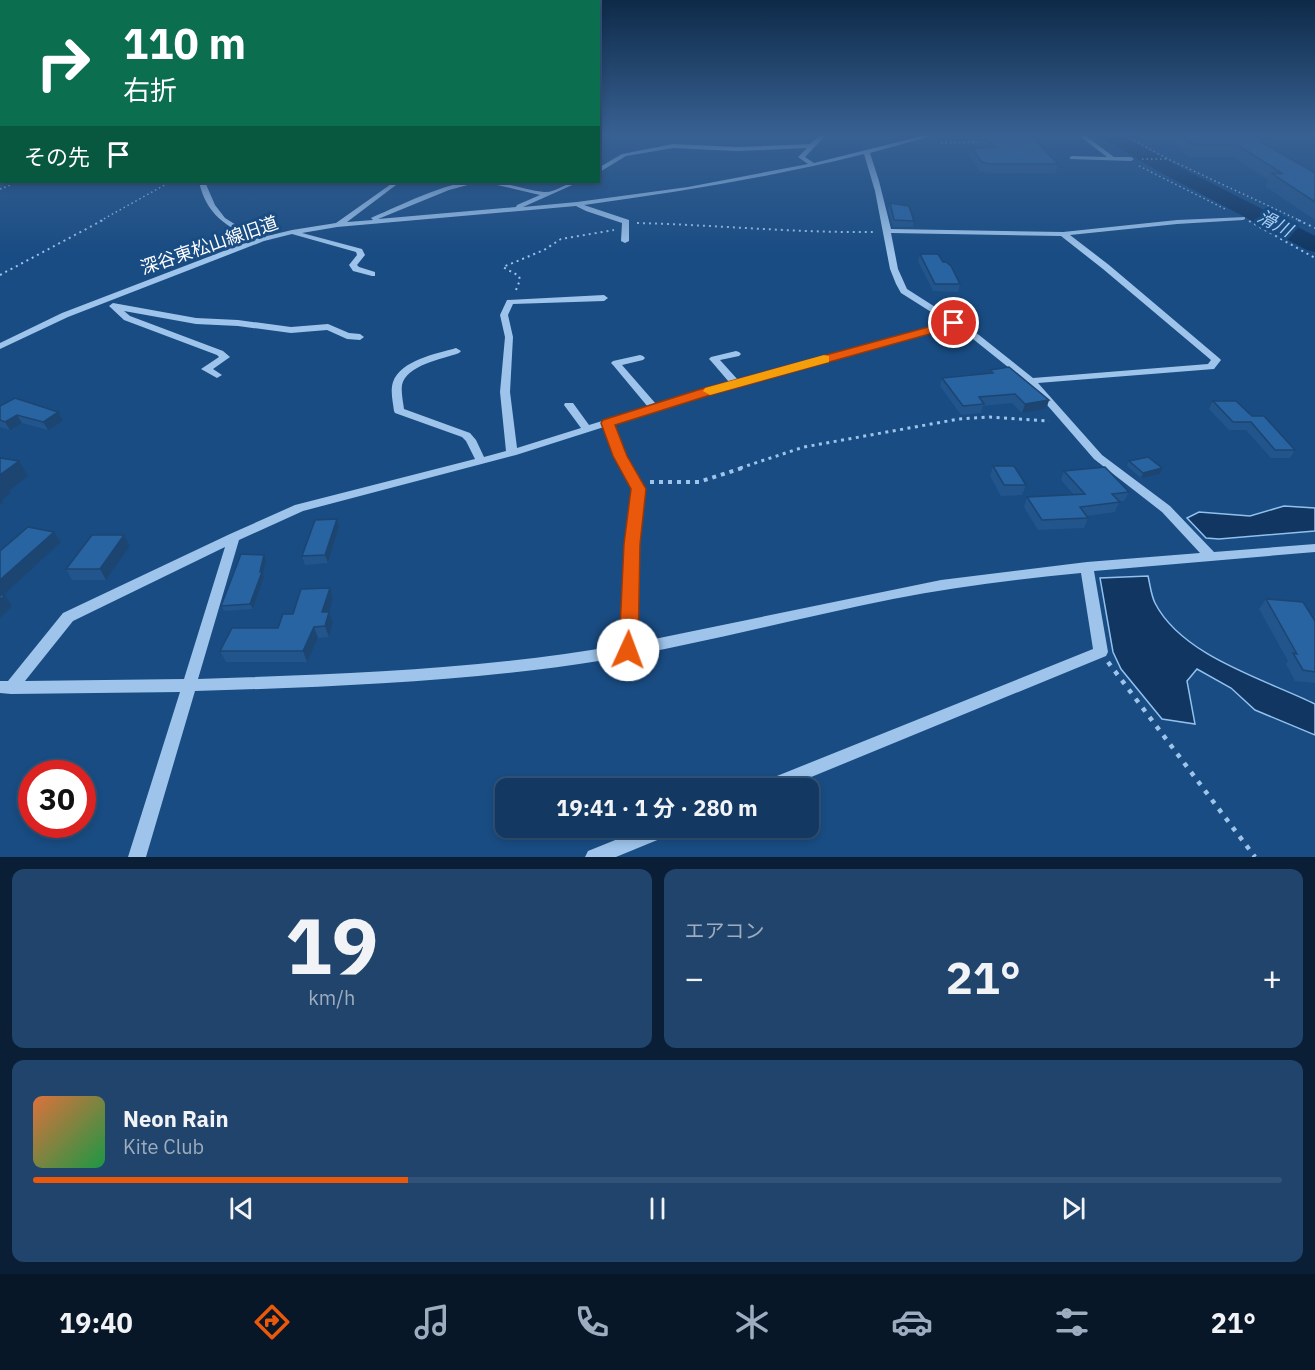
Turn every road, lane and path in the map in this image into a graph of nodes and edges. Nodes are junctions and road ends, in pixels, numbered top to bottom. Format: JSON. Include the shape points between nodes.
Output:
{"nodes":[{"id":1,"x":766,"y":174,"type":"edge"},
{"id":2,"x":873,"y":174,"type":"edge"},
{"id":3,"x":1157,"y":174,"type":"edge"},
{"id":4,"x":1200,"y":174,"type":"edge"},
{"id":5,"x":16,"y":183,"type":"edge"},
{"id":6,"x":168,"y":183,"type":"edge"},
{"id":7,"x":202,"y":183,"type":"edge"},
{"id":8,"x":396,"y":183,"type":"edge"},
{"id":9,"x":472,"y":183,"type":"edge"},
{"id":10,"x":495,"y":183,"type":"edge"},
{"id":11,"x":574,"y":183,"type":"edge"},
{"id":12,"x":0,"y":189,"type":"edge"},
{"id":13,"x":546,"y":194,"type":"junction"},
{"id":14,"x":577,"y":204,"type":"junction"},
{"id":15,"x":508,"y":210,"type":"junction"},
{"id":16,"x":1243,"y":218,"type":"junction"},
{"id":17,"x":364,"y":223,"type":"junction"},
{"id":18,"x":337,"y":225,"type":"junction"},
{"id":19,"x":625,"y":225,"type":"junction"},
{"id":20,"x":1315,"y":228,"type":"edge"},
{"id":21,"x":888,"y":231,"type":"junction"},
{"id":22,"x":292,"y":232,"type":"junction"},
{"id":23,"x":1064,"y":234,"type":"junction"},
{"id":24,"x":262,"y":239,"type":"junction"},
{"id":25,"x":625,"y":241,"type":"dead end"},
{"id":26,"x":1315,"y":258,"type":"edge"},
{"id":27,"x":372,"y":274,"type":"dead end"},
{"id":28,"x":0,"y":275,"type":"edge"},
{"id":29,"x":604,"y":298,"type":"dead end"},
{"id":30,"x":102,"y":301,"type":"junction"},
{"id":31,"x":510,"y":302,"type":"junction"},
{"id":32,"x":115,"y":307,"type":"junction"},
{"id":33,"x":954,"y":323,"type":"junction"},
{"id":34,"x":360,"y":337,"type":"dead end"},
{"id":35,"x":0,"y":346,"type":"edge"},
{"id":36,"x":456,"y":351,"type":"dead end"},
{"id":37,"x":736,"y":354,"type":"dead end"},
{"id":38,"x":640,"y":358,"type":"dead end"},
{"id":39,"x":217,"y":375,"type":"dead end"},
{"id":40,"x":1031,"y":381,"type":"junction"},
{"id":41,"x":736,"y":384,"type":"junction"},
{"id":42,"x":569,"y":405,"type":"dead end"},
{"id":43,"x":654,"y":408,"type":"junction"},
{"id":44,"x":1068,"y":422,"type":"junction"},
{"id":45,"x":608,"y":423,"type":"junction"},
{"id":46,"x":587,"y":429,"type":"junction"},
{"id":47,"x":512,"y":453,"type":"junction"},
{"id":48,"x":481,"y":461,"type":"junction"},
{"id":49,"x":636,"y":482,"type":"junction"},
{"id":50,"x":234,"y":537,"type":"junction"},
{"id":51,"x":1315,"y":548,"type":"edge"},
{"id":52,"x":1211,"y":557,"type":"junction"},
{"id":53,"x":1087,"y":567,"type":"junction"},
{"id":54,"x":628,"y":650,"type":"junction"},
{"id":55,"x":1101,"y":652,"type":"junction"},
{"id":56,"x":191,"y":685,"type":"junction"},
{"id":57,"x":5,"y":687,"type":"edge"},
{"id":58,"x":789,"y":778,"type":"edge"},
{"id":59,"x":641,"y":838,"type":"edge"},
{"id":60,"x":137,"y":857,"type":"edge"},
{"id":61,"x":594,"y":857,"type":"edge"},
{"id":62,"x":1255,"y":857,"type":"edge"}],
"edges":[{"from":1,"to":14,"type":"street","name":"深谷東松山線旧道"},
{"from":2,"to":21,"type":"street"},
{"from":3,"to":16,"type":"path"},
{"from":4,"to":20,"type":"path"},
{"from":5,"to":12,"type":"path"},
{"from":6,"to":28,"type":"path"},
{"from":7,"to":24,"type":"street","via":[[209,204],[220,218]]},
{"from":8,"to":18,"type":"street"},
{"from":9,"to":17,"type":"street","via":[[447,189]]},
{"from":10,"to":13,"type":"street"},
{"from":11,"to":13,"type":"street"},
{"from":13,"to":15,"type":"street"},
{"from":14,"to":15,"type":"street","name":"深谷東松山線旧道"},
{"from":14,"to":19,"type":"street"},
{"from":15,"to":17,"type":"street","name":"深谷東松山線旧道"},
{"from":16,"to":23,"type":"street"},
{"from":16,"to":26,"type":"path"},
{"from":17,"to":18,"type":"street","name":"深谷東松山線旧道"},
{"from":18,"to":22,"type":"street","name":"深谷東松山線旧道"},
{"from":19,"to":21,"type":"path","via":[[709,225],[820,233]]},
{"from":19,"to":25,"type":"street"},
{"from":19,"to":31,"type":"path","via":[[561,239],[503,267],[520,280]]},
{"from":21,"to":23,"type":"street"},
{"from":21,"to":33,"type":"street","via":[[897,282],[920,303]]},
{"from":22,"to":24,"type":"street","name":"深谷東松山線旧道"},
{"from":22,"to":27,"type":"street","via":[[359,251],[362,255],[353,265]]},
{"from":23,"to":40,"type":"street","via":[[1216,360],[1211,367]]},
{"from":24,"to":30,"type":"street","name":"深谷東松山線旧道"},
{"from":29,"to":31,"type":"street"},
{"from":30,"to":32,"type":"street"},
{"from":30,"to":35,"type":"street","name":"深谷東松山線旧道"},
{"from":31,"to":47,"type":"street","via":[[504,315],[509,337],[505,392]]},
{"from":32,"to":34,"type":"street","via":[[196,321],[291,330],[328,327]]},
{"from":32,"to":39,"type":"street","via":[[127,318],[220,353],[225,357],[206,369]]},
{"from":33,"to":40,"type":"street"},
{"from":33,"to":41,"type":"street"},
{"from":36,"to":48,"type":"street","via":[[411,368],[399,379],[399,411],[466,435]]},
{"from":37,"to":41,"type":"street","via":[[714,359]]},
{"from":38,"to":43,"type":"street","via":[[616,363]]},
{"from":40,"to":44,"type":"street"},
{"from":41,"to":43,"type":"street"},
{"from":42,"to":46,"type":"street"},
{"from":43,"to":45,"type":"street"},
{"from":44,"to":49,"type":"path","via":[[960,419],[804,447],[699,482]]},
{"from":44,"to":52,"type":"street","via":[[1098,457],[1167,509]]},
{"from":45,"to":46,"type":"street"},
{"from":45,"to":49,"type":"street","via":[[620,456]]},
{"from":46,"to":47,"type":"street"},
{"from":47,"to":48,"type":"street"},
{"from":48,"to":50,"type":"street","via":[[299,508]]},
{"from":49,"to":54,"type":"street"},
{"from":50,"to":56,"type":"street"},
{"from":50,"to":57,"type":"street","via":[[68,617]]},
{"from":51,"to":52,"type":"street"},
{"from":52,"to":53,"type":"street"},
{"from":53,"to":54,"type":"street","via":[[891,594]]},
{"from":53,"to":55,"type":"street"},
{"from":54,"to":56,"type":"street","via":[[373,678]]},
{"from":55,"to":58,"type":"street"},
{"from":55,"to":62,"type":"path"},
{"from":56,"to":57,"type":"street"},
{"from":56,"to":60,"type":"street"},
{"from":59,"to":61,"type":"street"}]}
